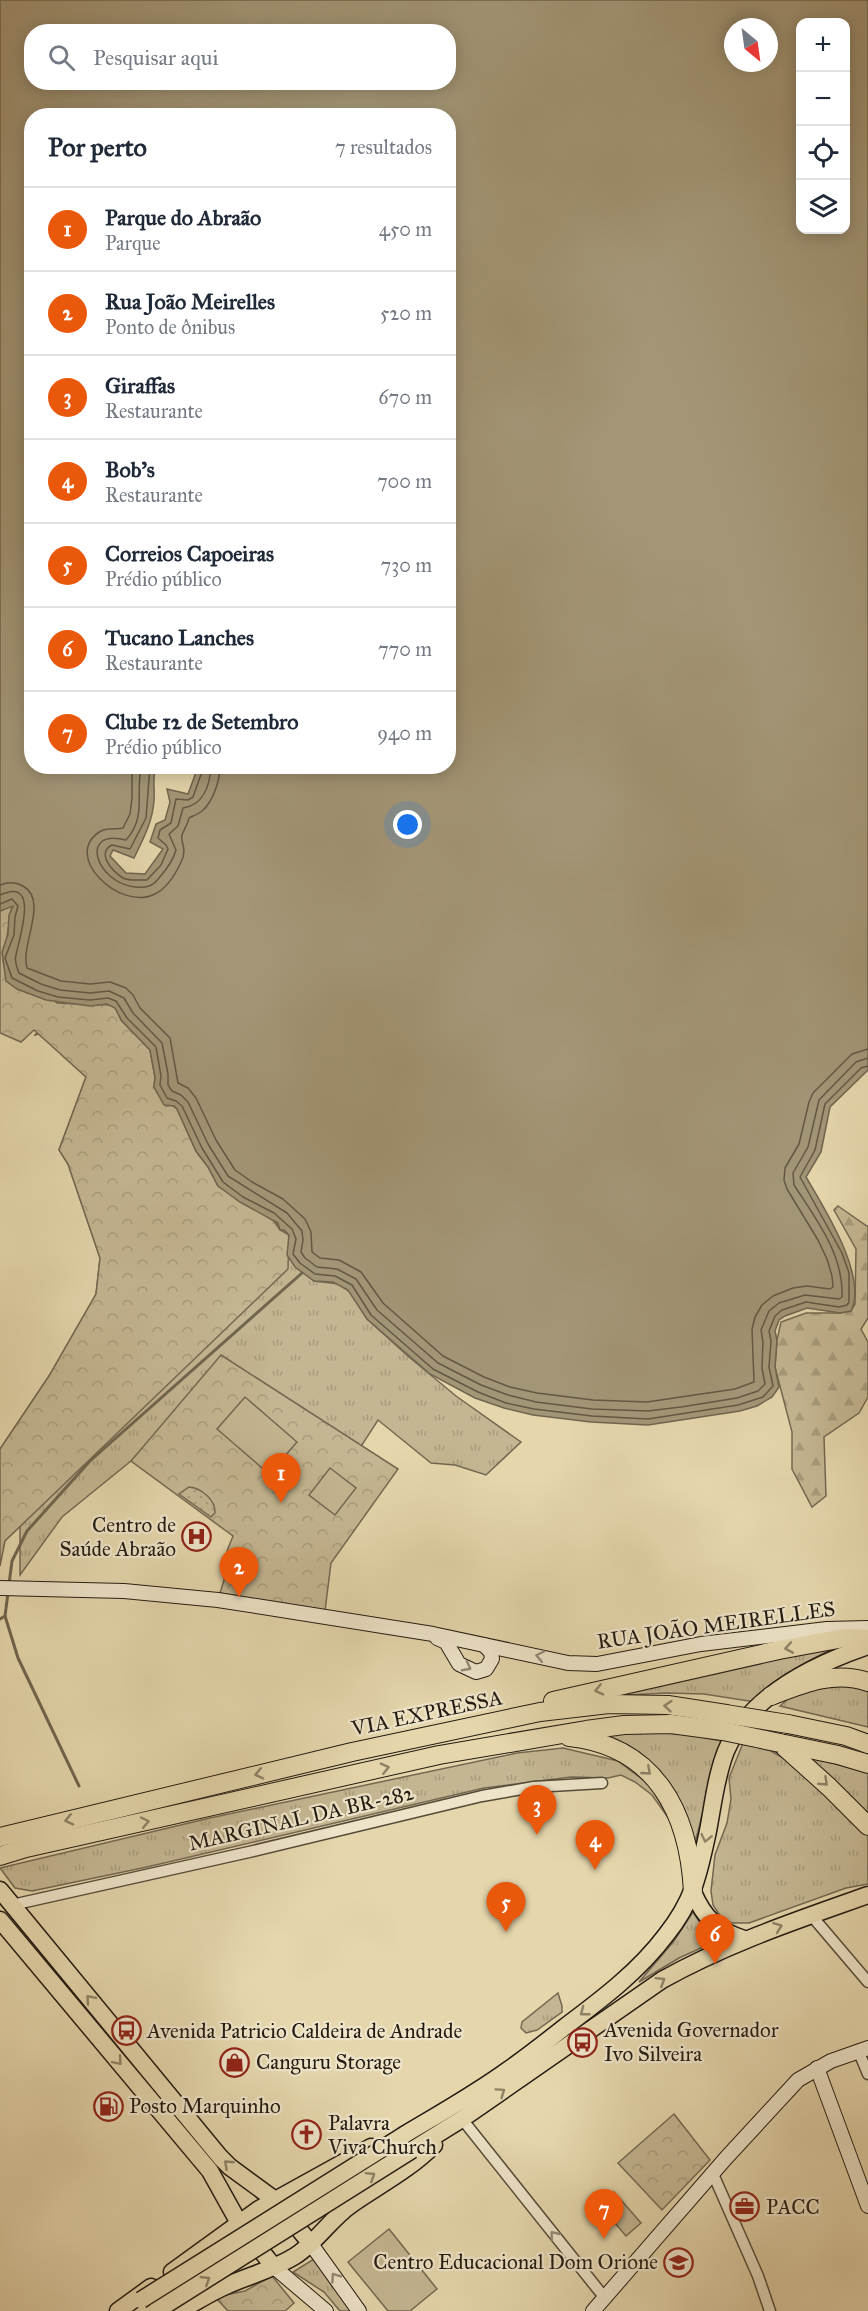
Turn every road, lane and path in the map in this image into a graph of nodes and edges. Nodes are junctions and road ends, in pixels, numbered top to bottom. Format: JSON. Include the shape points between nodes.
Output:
{"nodes":[{"id":1,"x":0,"y":1587,"type":"edge"},
{"id":2,"x":868,"y":1628,"type":"edge"},
{"id":3,"x":433,"y":1634,"type":"junction"},
{"id":4,"x":868,"y":1639,"type":"edge"},
{"id":5,"x":484,"y":1645,"type":"junction"},
{"id":6,"x":868,"y":1646,"type":"edge"},
{"id":7,"x":868,"y":1682,"type":"edge"},
{"id":8,"x":771,"y":1696,"type":"junction"},
{"id":9,"x":724,"y":1722,"type":"junction"},
{"id":10,"x":463,"y":1729,"type":"junction"},
{"id":11,"x":555,"y":1735,"type":"junction"},
{"id":12,"x":780,"y":1743,"type":"junction"},
{"id":13,"x":868,"y":1744,"type":"edge"},
{"id":14,"x":868,"y":1764,"type":"edge"},
{"id":15,"x":602,"y":1783,"type":"dead end"},
{"id":16,"x":868,"y":1826,"type":"edge"},
{"id":17,"x":5,"y":1835,"type":"edge"},
{"id":18,"x":0,"y":1856,"type":"edge"},
{"id":19,"x":0,"y":1890,"type":"edge"},
{"id":20,"x":693,"y":1892,"type":"junction"},
{"id":21,"x":868,"y":1895,"type":"edge"},
{"id":22,"x":6,"y":1906,"type":"edge"},
{"id":23,"x":812,"y":1915,"type":"junction"},
{"id":24,"x":0,"y":1920,"type":"edge"},
{"id":25,"x":744,"y":1939,"type":"junction"},
{"id":26,"x":868,"y":1982,"type":"edge"},
{"id":27,"x":863,"y":2049,"type":"edge"},
{"id":28,"x":817,"y":2068,"type":"junction"},
{"id":29,"x":868,"y":2074,"type":"edge"},
{"id":30,"x":450,"y":2106,"type":"junction"},
{"id":31,"x":458,"y":2122,"type":"junction"},
{"id":32,"x":712,"y":2174,"type":"junction"},
{"id":33,"x":275,"y":2200,"type":"junction"},
{"id":34,"x":868,"y":2206,"type":"edge"},
{"id":35,"x":239,"y":2223,"type":"junction"},
{"id":36,"x":311,"y":2244,"type":"junction"},
{"id":37,"x":274,"y":2267,"type":"junction"},
{"id":38,"x":604,"y":2297,"type":"junction"},
{"id":39,"x":118,"y":2311,"type":"edge"},
{"id":40,"x":124,"y":2311,"type":"edge"},
{"id":41,"x":156,"y":2311,"type":"edge"},
{"id":42,"x":180,"y":2311,"type":"edge"},
{"id":43,"x":326,"y":2311,"type":"edge"},
{"id":44,"x":359,"y":2311,"type":"edge"},
{"id":45,"x":593,"y":2311,"type":"edge"},
{"id":46,"x":770,"y":2311,"type":"edge"}],
"edges":[{"from":1,"to":3,"type":"main road","name":"RUA JOÃO MEIRELLES","via":[[186,1596]]},
{"from":2,"to":5,"type":"main road","name":"RUA JOÃO MEIRELLES","one_way":true,"via":[[701,1644],[597,1664],[568,1663]]},
{"from":3,"to":5,"type":"main road","name":"RUA JOÃO MEIRELLES"},
{"from":3,"to":5,"type":"main road","one_way":true,"via":[[446,1642],[459,1664],[476,1672],[486,1669],[492,1659]]},
{"from":4,"to":10,"type":"highway","one_way":true,"via":[[844,1638],[778,1650],[519,1709]]},
{"from":6,"to":8,"type":"main road","via":[[815,1666]]},
{"from":7,"to":8,"type":"highway","via":[[812,1680]]},
{"from":8,"to":20,"type":"main road","one_way":true,"via":[[746,1719],[727,1750]]},
{"from":9,"to":10,"type":"highway","name":"VIA EXPRESSA","one_way":true,"via":[[668,1705],[609,1704],[540,1712]]},
{"from":9,"to":11,"type":"highway","name":"VIA EXPRESSA","via":[[624,1725]]},
{"from":9,"to":12,"type":"highway","name":"VIA EXPRESSA","bridge":true},
{"from":9,"to":13,"type":"highway","name":"VIA EXPRESSA","bridge":true,"via":[[788,1724]]},
{"from":10,"to":17,"type":"highway","name":"VIA EXPRESSA","one_way":true},
{"from":18,"to":11,"type":"highway","name":"VIA EXPRESSA","one_way":true,"via":[[439,1755]]},
{"from":11,"to":20,"type":"highway","one_way":true,"via":[[605,1746],[650,1772],[667,1794],[681,1824]]},
{"from":12,"to":14,"type":"highway","name":"VIA EXPRESSA"},
{"from":12,"to":16,"type":"highway","one_way":true},
{"from":15,"to":22,"type":"street","name":"MARGINAL DA BR-282","via":[[534,1787],[482,1796]]},
{"from":19,"to":22,"type":"main road"},
{"from":20,"to":25,"type":"main road","via":[[711,1923],[726,1934]]},
{"from":20,"to":30,"type":"main road","one_way":true,"via":[[649,1956],[608,1994],[507,2071]]},
{"from":21,"to":23,"type":"main road"},
{"from":33,"to":22,"type":"main road","one_way":true,"via":[[220,2157]]},
{"from":25,"to":23,"type":"main road","one_way":true},
{"from":23,"to":26,"type":"street"},
{"from":24,"to":35,"type":"main road","one_way":true,"via":[[210,2171]]},
{"from":31,"to":25,"type":"main road","one_way":true,"via":[[662,1980]]},
{"from":27,"to":28,"type":"main road"},
{"from":27,"to":29,"type":"street"},
{"from":28,"to":32,"type":"main road","via":[[798,2080]]},
{"from":28,"to":34,"type":"main road"},
{"from":30,"to":33,"type":"main road"},
{"from":30,"to":40,"type":"main road","bridge":true},
{"from":31,"to":36,"type":"main road","via":[[415,2163],[340,2212]]},
{"from":38,"to":31,"type":"street","one_way":true},
{"from":41,"to":31,"type":"main road","one_way":true,"bridge":true},
{"from":32,"to":38,"type":"main road"},
{"from":32,"to":46,"type":"street"},
{"from":33,"to":35,"type":"main road"},
{"from":33,"to":36,"type":"main road"},
{"from":35,"to":37,"type":"main road"},
{"from":35,"to":39,"type":"main road"},
{"from":36,"to":37,"type":"main road"},
{"from":44,"to":36,"type":"main road","one_way":true},
{"from":37,"to":42,"type":"main road","via":[[226,2286]]},
{"from":37,"to":43,"type":"main road"},
{"from":38,"to":45,"type":"main road"}]}
